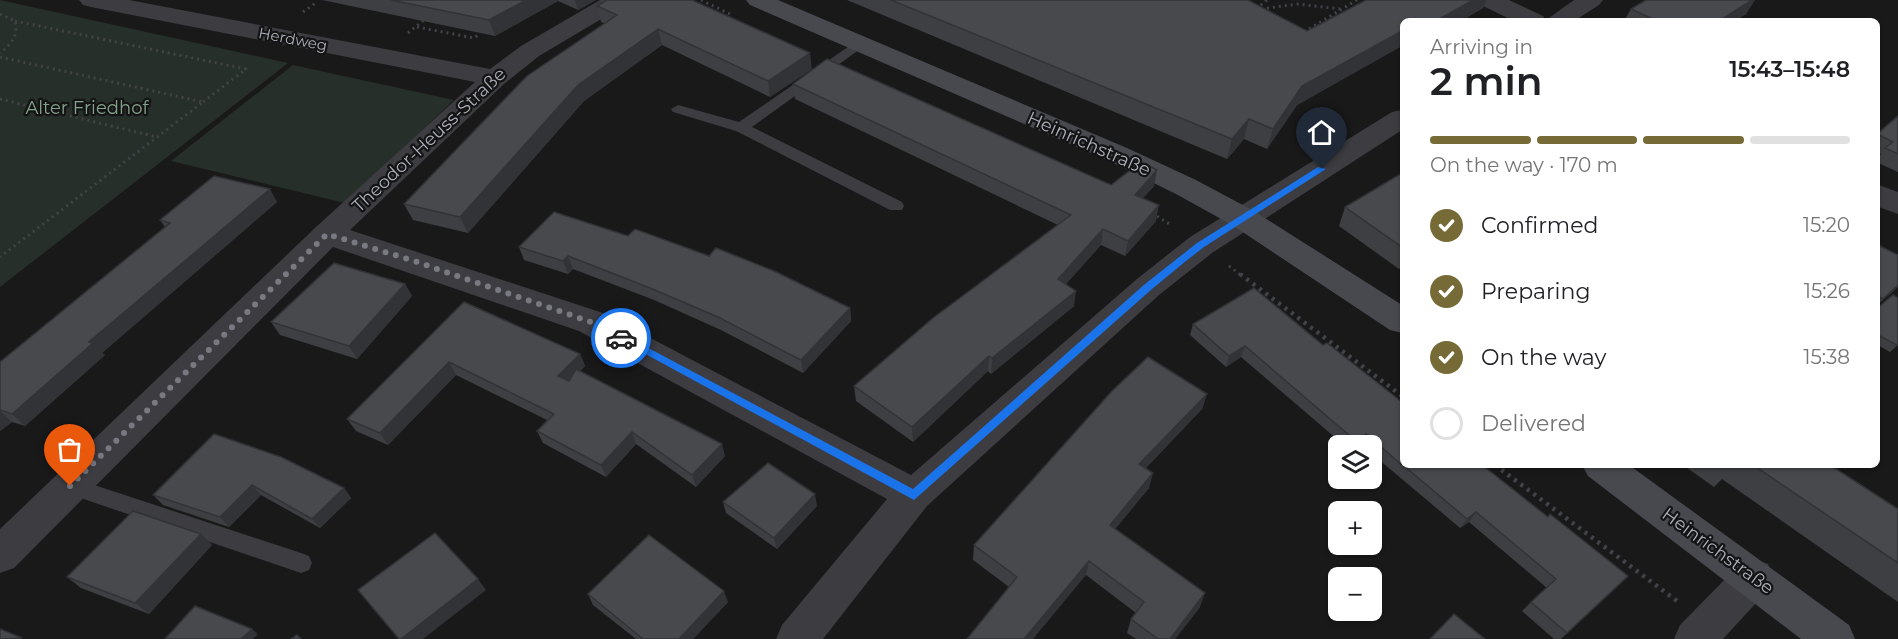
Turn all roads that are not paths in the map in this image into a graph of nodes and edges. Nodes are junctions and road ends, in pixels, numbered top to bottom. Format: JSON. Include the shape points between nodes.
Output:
{"nodes":[{"id":1,"x":91,"y":0,"type":"edge"},
{"id":2,"x":617,"y":0,"type":"edge"},
{"id":3,"x":758,"y":0,"type":"edge"},
{"id":4,"x":1489,"y":0,"type":"edge"},
{"id":5,"x":1591,"y":0,"type":"edge"},
{"id":6,"x":1528,"y":18,"type":"edge"},
{"id":7,"x":1562,"y":18,"type":"edge"},
{"id":8,"x":858,"y":44,"type":"junction"},
{"id":9,"x":495,"y":78,"type":"junction"},
{"id":10,"x":678,"y":109,"type":"dead end"},
{"id":11,"x":1400,"y":119,"type":"edge"},
{"id":12,"x":741,"y":128,"type":"junction"},
{"id":13,"x":1880,"y":196,"type":"edge"},
{"id":14,"x":1898,"y":204,"type":"edge"},
{"id":15,"x":896,"y":206,"type":"dead end"},
{"id":16,"x":1244,"y":218,"type":"junction"},
{"id":17,"x":327,"y":234,"type":"junction"},
{"id":18,"x":1400,"y":320,"type":"edge"},
{"id":19,"x":1605,"y":468,"type":"edge"},
{"id":20,"x":70,"y":486,"type":"junction"},
{"id":21,"x":914,"y":495,"type":"junction"},
{"id":22,"x":0,"y":555,"type":"edge"},
{"id":23,"x":301,"y":563,"type":"dead end"},
{"id":24,"x":1754,"y":577,"type":"junction"},
{"id":25,"x":1702,"y":632,"type":"edge"},
{"id":26,"x":797,"y":639,"type":"edge"},
{"id":27,"x":1834,"y":639,"type":"edge"}],
"edges":[{"from":1,"to":9,"type":"street","name":"Herdweg"},
{"from":2,"to":9,"type":"street","name":"Theodor-Heuss-Straße","via":[[530,51]]},
{"from":3,"to":8,"type":"main road","name":"Heinrichstraße"},
{"from":4,"to":6,"type":"street"},
{"from":5,"to":7,"type":"street"},
{"from":8,"to":12,"type":"lane"},
{"from":8,"to":16,"type":"main road","name":"Heinrichstraße","via":[[1117,154]]},
{"from":9,"to":17,"type":"street","name":"Theodor-Heuss-Straße"},
{"from":10,"to":12,"type":"lane"},
{"from":11,"to":16,"type":"street"},
{"from":12,"to":15,"type":"lane"},
{"from":13,"to":14,"type":"street"},
{"from":16,"to":18,"type":"main road","name":"Heinrichstraße"},
{"from":16,"to":21,"type":"street","via":[[1201,245],[1148,287]]},
{"from":17,"to":20,"type":"street","name":"Theodor-Heuss-Straße"},
{"from":17,"to":21,"type":"street","via":[[591,322]]},
{"from":19,"to":24,"type":"main road","name":"Heinrichstraße"},
{"from":20,"to":22,"type":"street","name":"Theodor-Heuss-Straße"},
{"from":20,"to":23,"type":"lane"},
{"from":21,"to":26,"type":"street"},
{"from":24,"to":25,"type":"street"},
{"from":24,"to":27,"type":"main road","name":"Heinrichstraße"}]}
